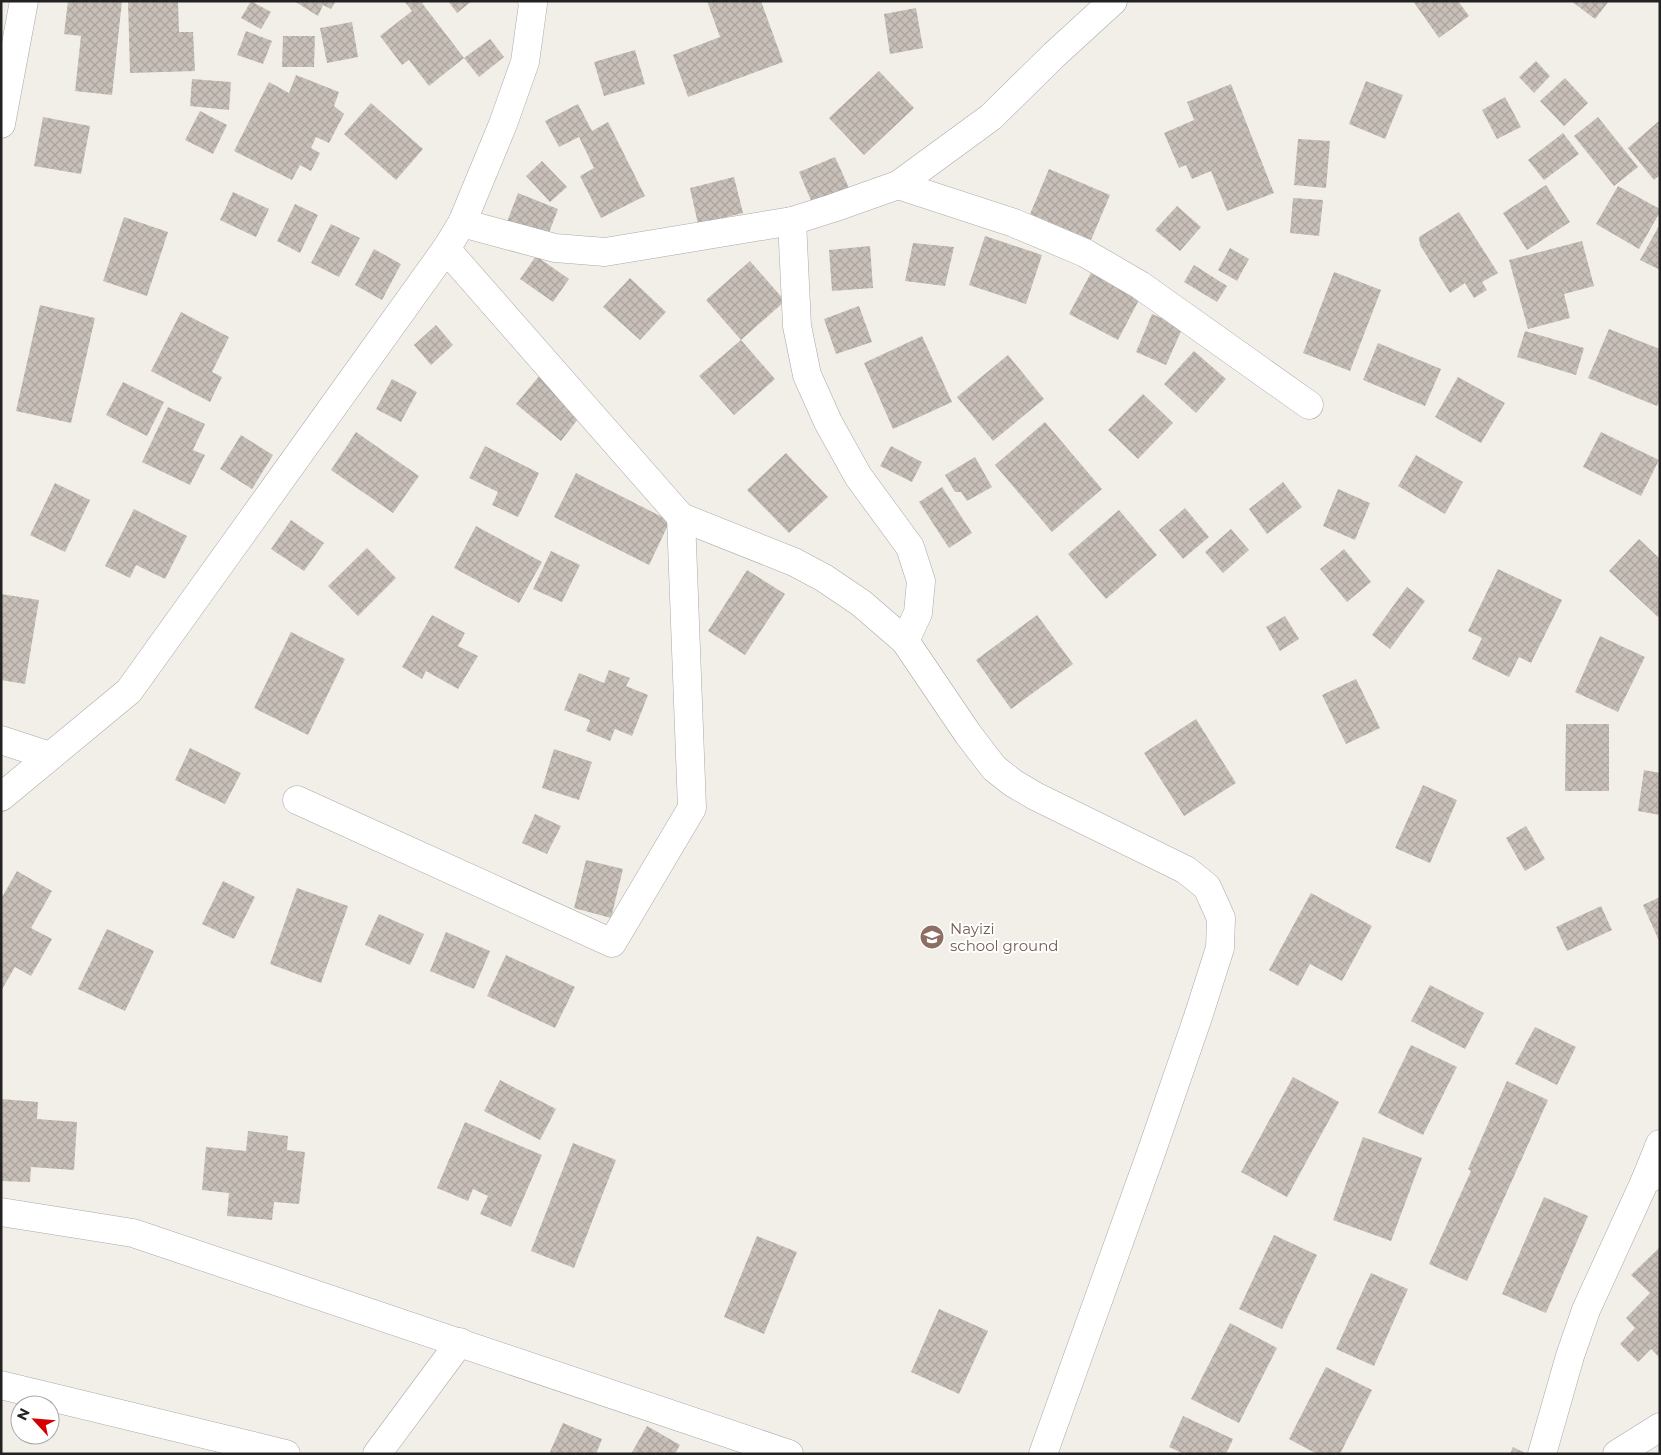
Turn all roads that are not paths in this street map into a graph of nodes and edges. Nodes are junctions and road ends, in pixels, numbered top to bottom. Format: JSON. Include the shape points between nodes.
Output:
{"nodes":[{"id":1,"x":24,"y":1,"type":"edge"},
{"id":2,"x":532,"y":1,"type":"edge"},
{"id":3,"x":1113,"y":1,"type":"edge"},
{"id":4,"x":1,"y":124,"type":"edge"},
{"id":5,"x":898,"y":185,"type":"junction"},
{"id":6,"x":792,"y":221,"type":"junction"},
{"id":7,"x":462,"y":222,"type":"junction"},
{"id":8,"x":446,"y":249,"type":"junction"},
{"id":9,"x":1309,"y":405,"type":"dead end"},
{"id":10,"x":682,"y":517,"type":"junction"},
{"id":11,"x":905,"y":641,"type":"junction"},
{"id":12,"x":1,"y":740,"type":"edge"},
{"id":13,"x":50,"y":756,"type":"junction"},
{"id":14,"x":1,"y":797,"type":"edge"},
{"id":15,"x":298,"y":800,"type":"dead end"},
{"id":16,"x":1660,"y":1144,"type":"edge"},
{"id":17,"x":1653,"y":1177,"type":"edge"},
{"id":18,"x":1,"y":1212,"type":"edge"},
{"id":19,"x":460,"y":1342,"type":"junction"},
{"id":20,"x":1,"y":1385,"type":"edge"},
{"id":21,"x":1660,"y":1427,"type":"edge"},
{"id":22,"x":286,"y":1454,"type":"edge"},
{"id":23,"x":377,"y":1454,"type":"edge"},
{"id":24,"x":789,"y":1454,"type":"edge"},
{"id":25,"x":1043,"y":1454,"type":"edge"},
{"id":26,"x":1542,"y":1454,"type":"edge"},
{"id":27,"x":1617,"y":1454,"type":"edge"}],
"edges":[{"from":1,"to":4,"type":"street"},
{"from":2,"to":7,"type":"street","via":[[524,62],[503,124]]},
{"from":3,"to":5,"type":"street","via":[[991,117]]},
{"from":5,"to":6,"type":"street"},
{"from":5,"to":9,"type":"street","via":[[1014,223],[1085,253],[1140,284]]},
{"from":6,"to":7,"type":"street","via":[[605,252],[554,248]]},
{"from":6,"to":11,"type":"street","via":[[797,326],[806,375],[858,476],[910,547],[921,581],[918,614]]},
{"from":7,"to":8,"type":"street"},
{"from":8,"to":10,"type":"street"},
{"from":8,"to":13,"type":"street","via":[[129,691]]},
{"from":10,"to":11,"type":"street","via":[[794,562],[824,578],[861,603]]},
{"from":10,"to":15,"type":"street","via":[[692,808],[612,943]]},
{"from":11,"to":25,"type":"street","via":[[994,768],[1035,796],[1186,870],[1207,887],[1221,918],[1220,948],[1198,1017]]},
{"from":12,"to":13,"type":"street"},
{"from":13,"to":14,"type":"street"},
{"from":16,"to":17,"type":"street"},
{"from":17,"to":26,"type":"street","via":[[1586,1310]]},
{"from":18,"to":19,"type":"street","via":[[133,1233]]},
{"from":19,"to":23,"type":"street"},
{"from":19,"to":24,"type":"street"},
{"from":20,"to":22,"type":"street"},
{"from":21,"to":27,"type":"street"}]}
